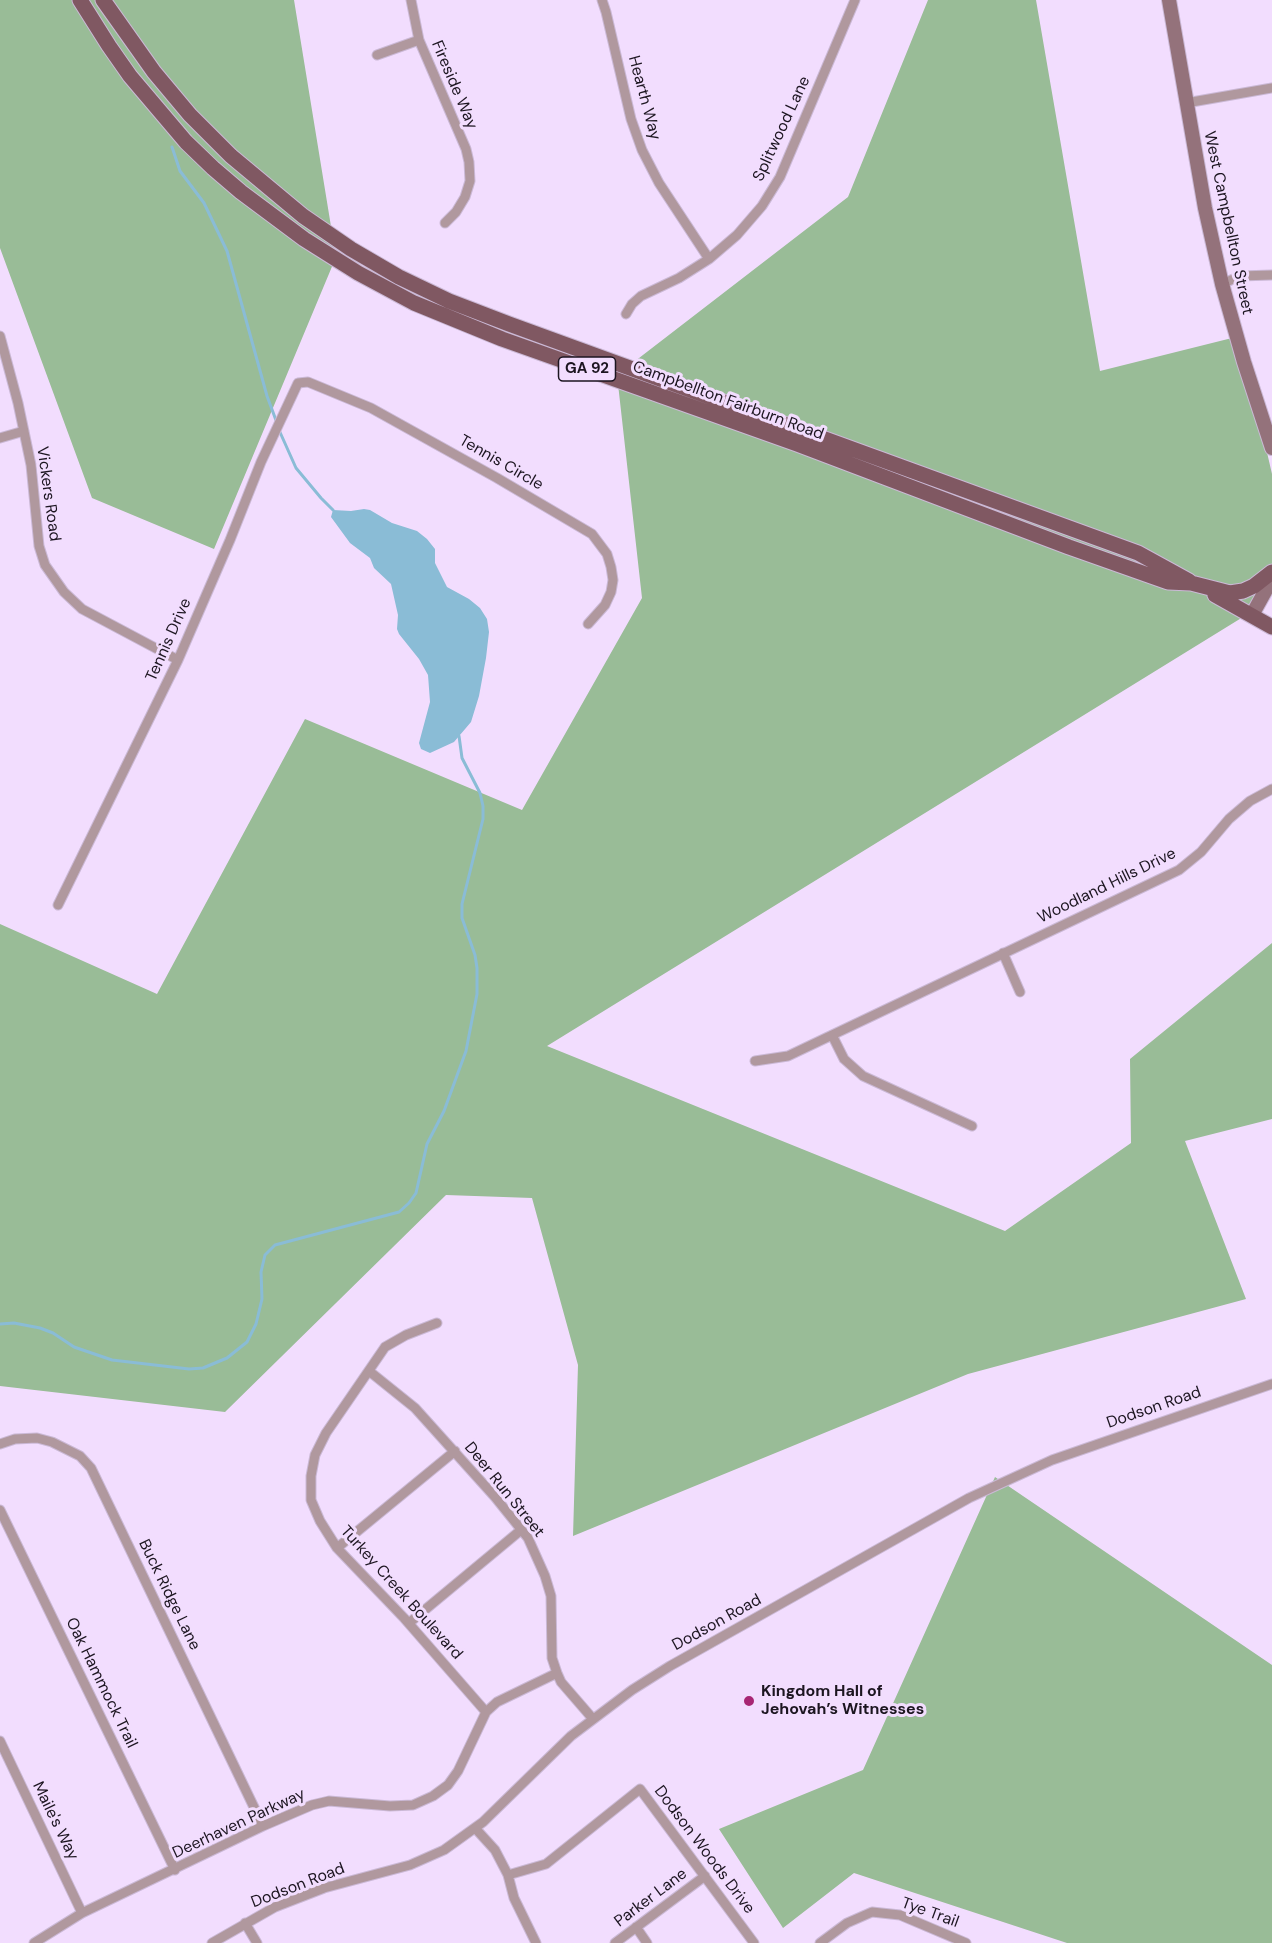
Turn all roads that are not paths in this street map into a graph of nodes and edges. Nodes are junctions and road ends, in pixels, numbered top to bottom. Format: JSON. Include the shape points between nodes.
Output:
{"nodes":[{"id":1,"x":80,"y":0,"type":"edge"},
{"id":2,"x":103,"y":0,"type":"edge"},
{"id":3,"x":411,"y":0,"type":"edge"},
{"id":4,"x":602,"y":0,"type":"edge"},
{"id":5,"x":843,"y":0,"type":"edge"},
{"id":6,"x":1169,"y":0,"type":"edge"},
{"id":7,"x":854,"y":2,"type":"edge"},
{"id":8,"x":419,"y":40,"type":"junction"},
{"id":9,"x":377,"y":55,"type":"dead end"},
{"id":10,"x":1272,"y":88,"type":"edge"},
{"id":11,"x":1186,"y":103,"type":"junction"},
{"id":12,"x":444,"y":223,"type":"dead end"},
{"id":13,"x":709,"y":259,"type":"junction"},
{"id":14,"x":1272,"y":275,"type":"edge"},
{"id":15,"x":1222,"y":284,"type":"junction"},
{"id":16,"x":626,"y":314,"type":"dead end"},
{"id":17,"x":0,"y":336,"type":"edge"},
{"id":18,"x":298,"y":383,"type":"joint"},
{"id":19,"x":24,"y":432,"type":"junction"},
{"id":20,"x":0,"y":438,"type":"edge"},
{"id":21,"x":1272,"y":448,"type":"edge"},
{"id":22,"x":1272,"y":572,"type":"edge"},
{"id":23,"x":1272,"y":579,"type":"edge"},
{"id":24,"x":1191,"y":583,"type":"junction"},
{"id":25,"x":1252,"y":615,"type":"junction"},
{"id":26,"x":588,"y":624,"type":"dead end"},
{"id":27,"x":1272,"y":627,"type":"edge"},
{"id":28,"x":178,"y":660,"type":"junction"},
{"id":29,"x":1272,"y":789,"type":"edge"},
{"id":30,"x":58,"y":905,"type":"dead end"},
{"id":31,"x":1003,"y":954,"type":"junction"},
{"id":32,"x":1020,"y":992,"type":"dead end"},
{"id":33,"x":832,"y":1035,"type":"junction"},
{"id":34,"x":755,"y":1061,"type":"dead end"},
{"id":35,"x":972,"y":1126,"type":"dead end"},
{"id":36,"x":437,"y":1323,"type":"dead end"},
{"id":37,"x":369,"y":1371,"type":"junction"},
{"id":38,"x":1272,"y":1384,"type":"edge"},
{"id":39,"x":0,"y":1444,"type":"edge"},
{"id":40,"x":455,"y":1452,"type":"junction"},
{"id":41,"x":0,"y":1510,"type":"edge"},
{"id":42,"x":521,"y":1530,"type":"junction"},
{"id":43,"x":338,"y":1548,"type":"junction"},
{"id":44,"x":408,"y":1623,"type":"junction"},
{"id":45,"x":557,"y":1673,"type":"junction"},
{"id":46,"x":486,"y":1712,"type":"junction"},
{"id":47,"x":593,"y":1719,"type":"junction"},
{"id":48,"x":0,"y":1741,"type":"edge"},
{"id":49,"x":263,"y":1826,"type":"junction"},
{"id":50,"x":475,"y":1828,"type":"junction"},
{"id":51,"x":175,"y":1870,"type":"junction"},
{"id":52,"x":508,"y":1875,"type":"junction"},
{"id":53,"x":705,"y":1876,"type":"junction"},
{"id":54,"x":82,"y":1913,"type":"junction"},
{"id":55,"x":245,"y":1923,"type":"junction"},
{"id":56,"x":636,"y":1928,"type":"junction"},
{"id":57,"x":34,"y":1943,"type":"edge"},
{"id":58,"x":212,"y":1943,"type":"edge"},
{"id":59,"x":257,"y":1943,"type":"edge"},
{"id":60,"x":536,"y":1943,"type":"edge"},
{"id":61,"x":615,"y":1943,"type":"edge"},
{"id":62,"x":647,"y":1943,"type":"edge"},
{"id":63,"x":754,"y":1943,"type":"edge"},
{"id":64,"x":820,"y":1943,"type":"edge"},
{"id":65,"x":966,"y":1943,"type":"edge"}],
"edges":[{"from":1,"to":24,"type":"main road","name":"Campbellton Fairburn Road","number":"GA 92","via":[[130,76],[213,168],[304,239],[386,288],[472,328],[797,444],[1069,547],[1168,582]]},
{"from":2,"to":24,"type":"main road","name":"Campbellton Fairburn Road","number":"GA 92","via":[[171,94],[231,156],[303,216],[399,277],[509,324],[1138,553]]},
{"from":3,"to":8,"type":"street","name":"Fireside Way"},
{"from":4,"to":13,"type":"street","name":"Hearth Way","via":[[642,150]]},
{"from":5,"to":7,"type":"street"},
{"from":6,"to":11,"type":"main road","name":"West Campbellton Street"},
{"from":7,"to":13,"type":"street","name":"Splitwood Lane","via":[[780,177],[737,235]]},
{"from":8,"to":9,"type":"street"},
{"from":8,"to":12,"type":"street","name":"Fireside Way","via":[[470,162],[465,197]]},
{"from":10,"to":11,"type":"street"},
{"from":11,"to":15,"type":"main road","name":"West Campbellton Street"},
{"from":13,"to":16,"type":"street","name":"Splitwood Lane","via":[[641,296]]},
{"from":14,"to":15,"type":"street","via":[[1240,276]]},
{"from":15,"to":21,"type":"main road","name":"West Campbellton Street"},
{"from":17,"to":19,"type":"street","name":"Vickers Road"},
{"from":18,"to":26,"type":"street","name":"Tennis Circle","via":[[308,382],[371,408],[592,534],[607,554],[613,580],[605,605]]},
{"from":18,"to":28,"type":"street","name":"Tennis Drive"},
{"from":19,"to":20,"type":"street"},
{"from":19,"to":28,"type":"street","name":"Vickers Road","via":[[39,546],[51,575],[82,609]]},
{"from":22,"to":24,"type":"main road","via":[[1254,586],[1230,593]]},
{"from":23,"to":25,"type":"main road"},
{"from":24,"to":25,"type":"main road","name":"Campbellton Fairburn Road","number":"GA 92"},
{"from":25,"to":27,"type":"main road","name":"Campbellton Fairburn Road","number":"GA 92"},
{"from":28,"to":30,"type":"street","name":"Tennis Drive"},
{"from":29,"to":31,"type":"street","name":"Woodland Hills Drive","via":[[1229,819],[1201,852],[1179,870]]},
{"from":31,"to":32,"type":"street"},
{"from":31,"to":33,"type":"street","name":"Woodland Hills Drive"},
{"from":33,"to":34,"type":"street","name":"Woodland Hills Drive","via":[[788,1056]]},
{"from":33,"to":35,"type":"street","via":[[844,1059],[863,1076]]},
{"from":36,"to":37,"type":"street","name":"Turkey Creek Boulevard","via":[[385,1347]]},
{"from":37,"to":40,"type":"street","name":"Deer Run Street","via":[[415,1408]]},
{"from":37,"to":43,"type":"street","name":"Turkey Creek Boulevard","via":[[326,1433],[315,1455],[311,1476],[311,1500]]},
{"from":38,"to":47,"type":"street","name":"Dodson Road","via":[[1052,1460],[969,1498],[680,1661]]},
{"from":39,"to":49,"type":"street","name":"Buck Ridge Lane","via":[[37,1438],[80,1456],[91,1468]]},
{"from":40,"to":42,"type":"street","name":"Deer Run Street"},
{"from":40,"to":43,"type":"street"},
{"from":41,"to":51,"type":"street","name":"Oak Hammock Trail"},
{"from":42,"to":44,"type":"street"},
{"from":42,"to":45,"type":"street","name":"Deer Run Street","via":[[528,1538],[551,1596],[552,1658]]},
{"from":43,"to":44,"type":"street","name":"Turkey Creek Boulevard"},
{"from":44,"to":46,"type":"street","name":"Turkey Creek Boulevard"},
{"from":45,"to":46,"type":"street","via":[[497,1702]]},
{"from":45,"to":47,"type":"street","name":"Deer Run Street"},
{"from":46,"to":49,"type":"street","name":"Deerhaven Parkway","via":[[458,1771],[433,1796],[401,1806],[330,1802],[312,1805]]},
{"from":47,"to":50,"type":"street","name":"Dodson Road"},
{"from":48,"to":54,"type":"street","name":"Maile's Way"},
{"from":49,"to":51,"type":"street","name":"Deerhaven Parkway"},
{"from":50,"to":52,"type":"street","via":[[495,1850]]},
{"from":50,"to":55,"type":"street","name":"Dodson Road","via":[[444,1850],[411,1865],[324,1888]]},
{"from":51,"to":54,"type":"street","name":"Deerhaven Parkway"},
{"from":52,"to":53,"type":"street","name":"Dodson Woods Drive","via":[[546,1864],[640,1789]]},
{"from":52,"to":60,"type":"street","via":[[514,1898]]},
{"from":53,"to":56,"type":"street","name":"Parker Lane"},
{"from":53,"to":63,"type":"street","name":"Dodson Woods Drive"},
{"from":54,"to":57,"type":"street","name":"Deerhaven Parkway"},
{"from":55,"to":58,"type":"street","name":"Dodson Road"},
{"from":55,"to":59,"type":"street"},
{"from":56,"to":61,"type":"street","name":"Parker Lane"},
{"from":56,"to":62,"type":"street"},
{"from":64,"to":65,"type":"street","name":"Tye Trail","via":[[872,1912],[900,1915]]}]}
